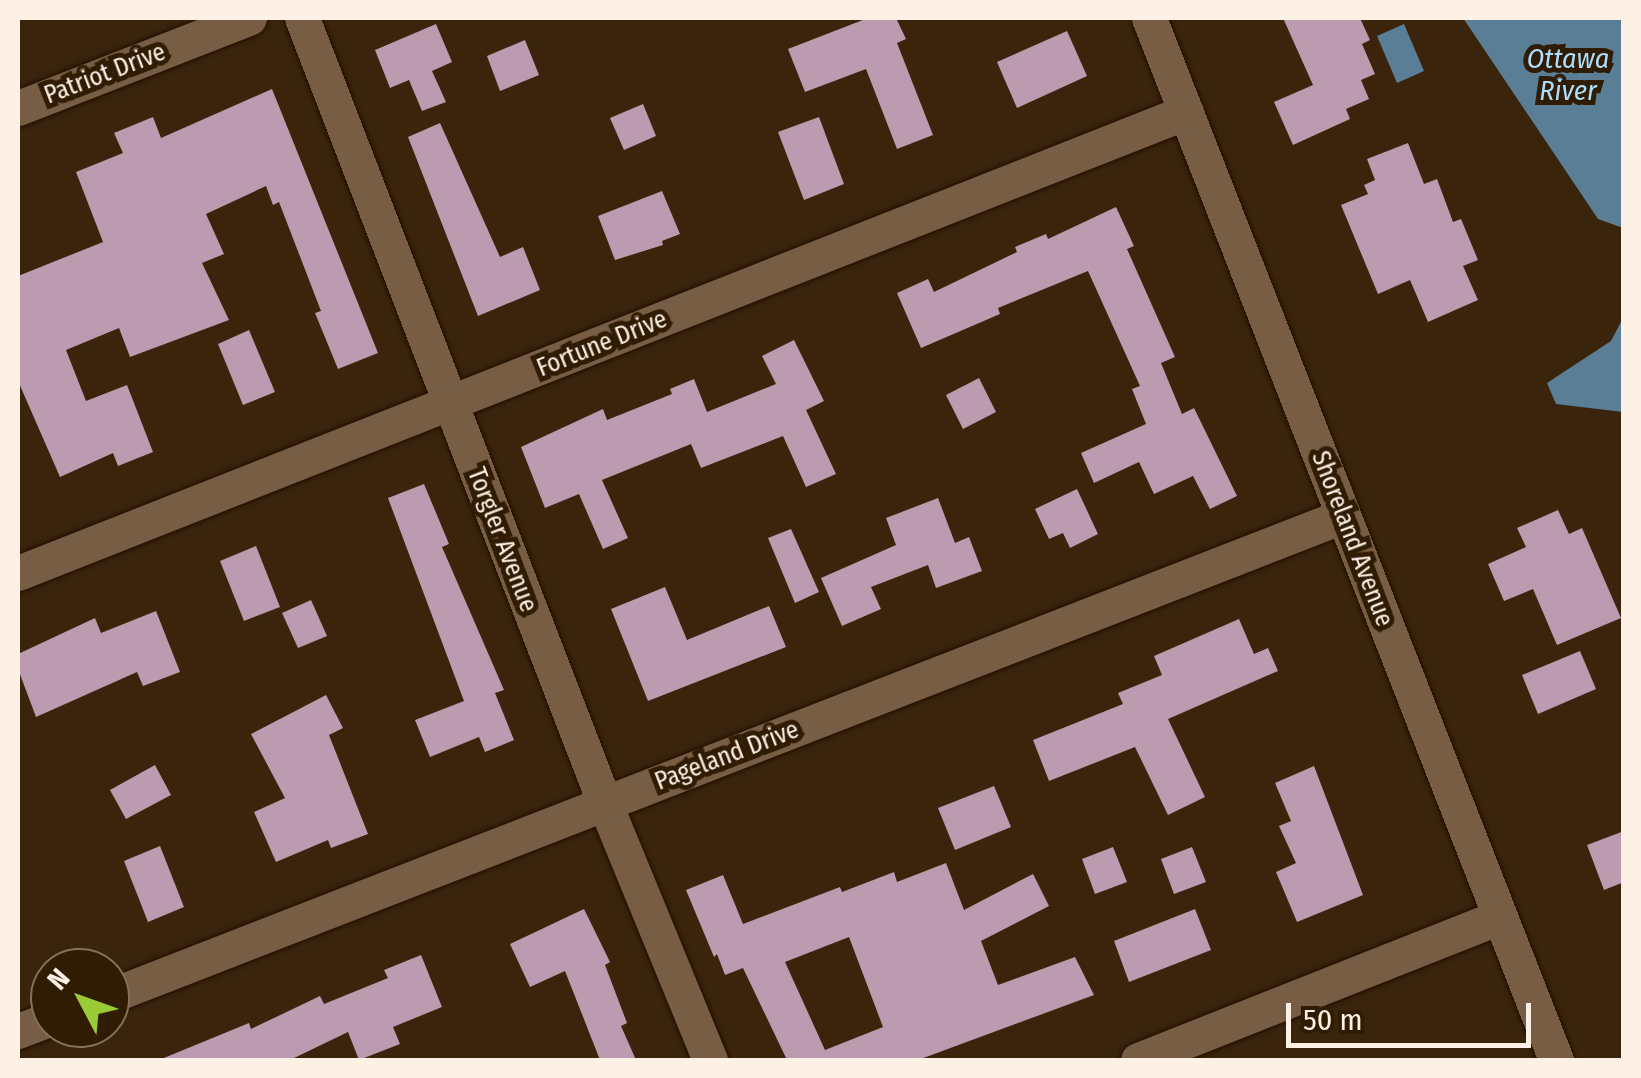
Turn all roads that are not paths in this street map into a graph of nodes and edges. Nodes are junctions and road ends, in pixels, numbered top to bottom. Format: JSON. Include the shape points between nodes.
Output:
{"nodes":[{"id":1,"x":249,"y":18,"type":"edge"},
{"id":2,"x":302,"y":18,"type":"edge"},
{"id":3,"x":1149,"y":18,"type":"edge"},
{"id":4,"x":18,"y":108,"type":"edge"},
{"id":5,"x":1186,"y":112,"type":"junction"},
{"id":6,"x":449,"y":404,"type":"junction"},
{"id":7,"x":1343,"y":516,"type":"junction"},
{"id":8,"x":18,"y":573,"type":"edge"},
{"id":9,"x":605,"y":804,"type":"junction"},
{"id":10,"x":1500,"y":917,"type":"junction"},
{"id":11,"x":130,"y":988,"type":"edge"},
{"id":12,"x":710,"y":1060,"type":"edge"},
{"id":13,"x":1138,"y":1060,"type":"edge"},
{"id":14,"x":1556,"y":1060,"type":"edge"}],
"edges":[{"from":1,"to":4,"type":"street","name":"Patriot Drive"},
{"from":2,"to":6,"type":"street","name":"Torgler Avenue"},
{"from":3,"to":5,"type":"street","name":"Shoreland Avenue"},
{"from":5,"to":6,"type":"street","name":"Fortune Drive"},
{"from":5,"to":7,"type":"street","name":"Shoreland Avenue"},
{"from":6,"to":8,"type":"street","name":"Fortune Drive"},
{"from":6,"to":9,"type":"street","name":"Torgler Avenue"},
{"from":7,"to":9,"type":"street","name":"Pageland Drive"},
{"from":7,"to":10,"type":"street","name":"Shoreland Avenue"},
{"from":9,"to":11,"type":"street","name":"Pageland Drive"},
{"from":9,"to":12,"type":"street","name":"Torgler Avenue"},
{"from":10,"to":13,"type":"street"},
{"from":10,"to":14,"type":"street","name":"Shoreland Avenue"}]}
